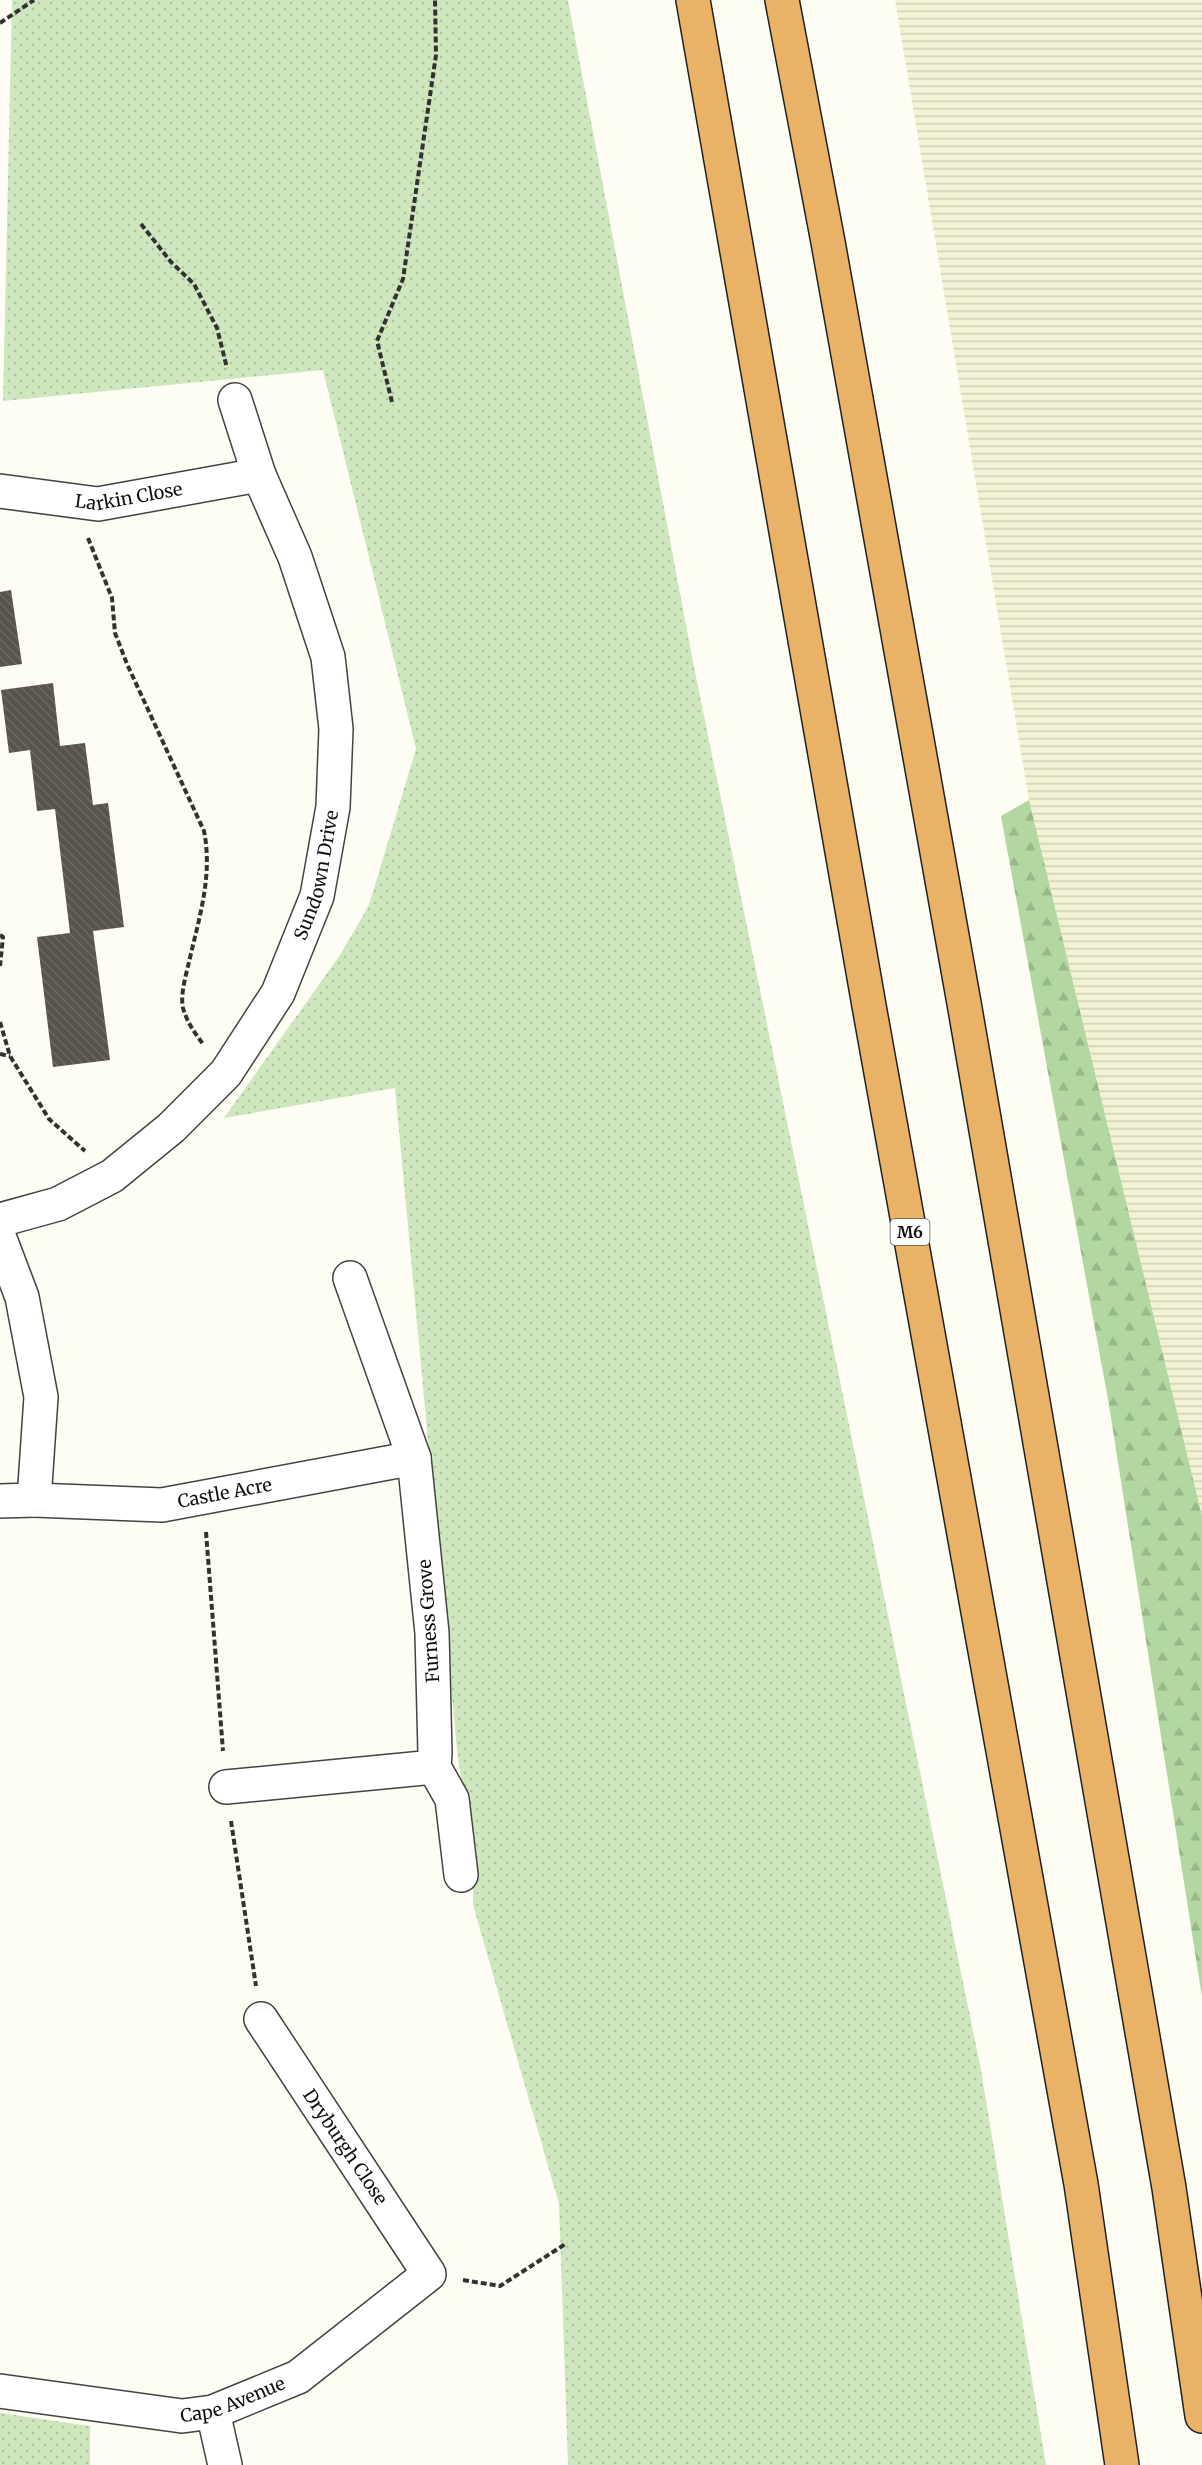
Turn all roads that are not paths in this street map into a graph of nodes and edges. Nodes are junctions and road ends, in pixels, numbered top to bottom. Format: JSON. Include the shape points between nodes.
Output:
{"nodes":[{"id":1,"x":693,"y":0,"type":"edge"},
{"id":2,"x":782,"y":0,"type":"edge"},
{"id":3,"x":235,"y":400,"type":"road end"},
{"id":4,"x":259,"y":475,"type":"junction"},
{"id":5,"x":0,"y":491,"type":"edge"},
{"id":6,"x":0,"y":1220,"type":"edge"},
{"id":7,"x":0,"y":1239,"type":"edge"},
{"id":8,"x":350,"y":1278,"type":"dead end"},
{"id":9,"x":414,"y":1458,"type":"junction"},
{"id":10,"x":34,"y":1500,"type":"junction"},
{"id":11,"x":0,"y":1501,"type":"edge"},
{"id":12,"x":434,"y":1767,"type":"junction"},
{"id":13,"x":226,"y":1787,"type":"road end"},
{"id":14,"x":461,"y":1875,"type":"dead end"},
{"id":15,"x":261,"y":2019,"type":"road end"},
{"id":16,"x":429,"y":2274,"type":"joint"},
{"id":17,"x":0,"y":2391,"type":"edge"},
{"id":18,"x":213,"y":2412,"type":"junction"},
{"id":19,"x":1202,"y":2416,"type":"edge"},
{"id":20,"x":225,"y":2465,"type":"edge"},
{"id":21,"x":1122,"y":2465,"type":"edge"}],
"edges":[{"from":1,"to":21,"type":"highway","number":"M6","via":[[1081,2184]]},
{"from":2,"to":19,"type":"highway","via":[[974,1062],[1169,2188]]},
{"from":3,"to":4,"type":"street","name":"Sundown Drive"},
{"from":4,"to":5,"type":"street","name":"Larkin Close","via":[[98,504]]},
{"from":4,"to":6,"type":"street","name":"Sundown Drive","via":[[295,557],[328,657],[336,729],[333,807],[317,896],[278,993],[226,1073],[171,1128],[112,1176],[58,1204]]},
{"from":7,"to":10,"type":"street","via":[[22,1298],[41,1397]]},
{"from":8,"to":9,"type":"street","name":"Furness Grove"},
{"from":9,"to":10,"type":"street","name":"Castle Acre","via":[[162,1505]]},
{"from":9,"to":12,"type":"street","name":"Furness Grove","via":[[432,1633]]},
{"from":10,"to":11,"type":"street","name":"Castle Acre"},
{"from":12,"to":13,"type":"street"},
{"from":12,"to":14,"type":"street","via":[[452,1799]]},
{"from":15,"to":16,"type":"street","name":"Dryburgh Close"},
{"from":16,"to":18,"type":"street","name":"Cape Avenue","via":[[298,2377]]},
{"from":17,"to":18,"type":"street","name":"Cape Avenue","via":[[182,2416]]},
{"from":18,"to":20,"type":"street"}]}
